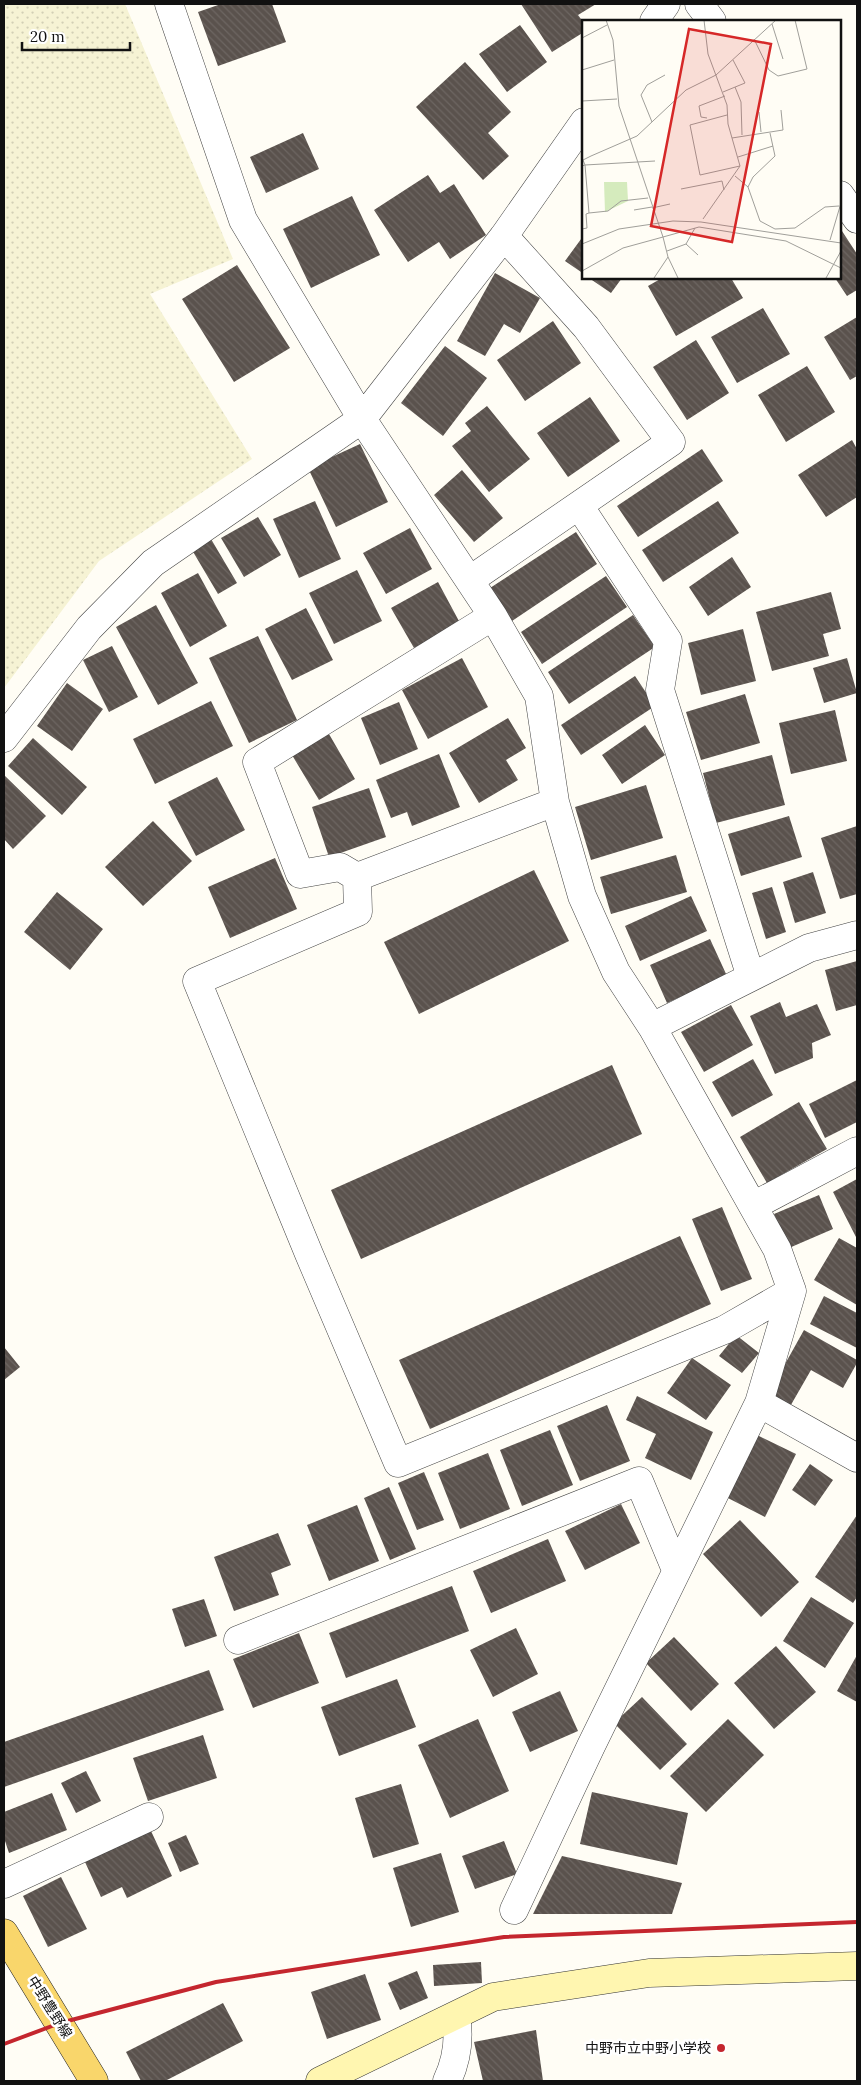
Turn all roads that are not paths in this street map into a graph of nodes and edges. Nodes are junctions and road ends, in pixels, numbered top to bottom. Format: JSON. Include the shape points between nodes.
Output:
{"nodes":[{"id":1,"x":169,"y":4,"type":"edge"},
{"id":2,"x":666,"y":4,"type":"edge"},
{"id":3,"x":699,"y":4,"type":"edge"},
{"id":4,"x":655,"y":20,"type":"edge"},
{"id":5,"x":711,"y":20,"type":"edge"},
{"id":6,"x":582,"y":125,"type":"edge"},
{"id":7,"x":841,"y":196,"type":"edge"},
{"id":8,"x":857,"y":219,"type":"edge"},
{"id":9,"x":504,"y":236,"type":"junction"},
{"id":10,"x":362,"y":419,"type":"junction"},
{"id":11,"x":580,"y":507,"type":"junction"},
{"id":12,"x":470,"y":580,"type":"junction"},
{"id":13,"x":493,"y":616,"type":"junction"},
{"id":14,"x":4,"y":738,"type":"edge"},
{"id":15,"x":555,"y":802,"type":"junction"},
{"id":16,"x":357,"y":877,"type":"junction"},
{"id":17,"x":857,"y":935,"type":"edge"},
{"id":18,"x":751,"y":976,"type":"junction"},
{"id":19,"x":652,"y":1027,"type":"junction"},
{"id":20,"x":857,"y":1151,"type":"edge"},
{"id":21,"x":753,"y":1206,"type":"junction"},
{"id":22,"x":792,"y":1291,"type":"junction"},
{"id":23,"x":759,"y":1403,"type":"junction"},
{"id":24,"x":857,"y":1458,"type":"edge"},
{"id":25,"x":676,"y":1570,"type":"junction"},
{"id":26,"x":238,"y":1640,"type":"dead end"},
{"id":27,"x":149,"y":1817,"type":"dead end"},
{"id":28,"x":4,"y":1884,"type":"edge"},
{"id":29,"x":514,"y":1910,"type":"dead end"},
{"id":30,"x":4,"y":1933,"type":"edge"},
{"id":31,"x":857,"y":1966,"type":"edge"},
{"id":32,"x":456,"y":2016,"type":"junction"},
{"id":33,"x":94,"y":2081,"type":"edge"},
{"id":34,"x":320,"y":2081,"type":"edge"},
{"id":35,"x":447,"y":2081,"type":"edge"}],
"edges":[{"from":1,"to":10,"type":"street","via":[[243,220]]},
{"from":2,"to":4,"type":"street"},
{"from":3,"to":5,"type":"street"},
{"from":6,"to":9,"type":"street"},
{"from":7,"to":8,"type":"street"},
{"from":9,"to":10,"type":"street"},
{"from":9,"to":11,"type":"street","via":[[586,327],[671,442]]},
{"from":10,"to":12,"type":"street"},
{"from":10,"to":14,"type":"street","via":[[153,563],[90,628]]},
{"from":11,"to":12,"type":"street"},
{"from":11,"to":18,"type":"street","via":[[668,641],[660,690]]},
{"from":12,"to":13,"type":"street"},
{"from":13,"to":15,"type":"street","via":[[539,696]]},
{"from":13,"to":16,"type":"street","via":[[257,762],[300,874],[340,867]]},
{"from":15,"to":16,"type":"street"},
{"from":15,"to":19,"type":"street","via":[[582,896],[616,972]]},
{"from":16,"to":22,"type":"street","via":[[358,912],[197,981],[308,1254],[398,1463],[724,1330]]},
{"from":17,"to":18,"type":"street","via":[[809,948]]},
{"from":18,"to":19,"type":"street"},
{"from":19,"to":21,"type":"street"},
{"from":20,"to":21,"type":"street"},
{"from":21,"to":22,"type":"street","via":[[777,1248]]},
{"from":22,"to":23,"type":"street"},
{"from":23,"to":24,"type":"street"},
{"from":23,"to":25,"type":"street"},
{"from":25,"to":26,"type":"street","via":[[640,1481]]},
{"from":25,"to":29,"type":"street"},
{"from":27,"to":28,"type":"street"},
{"from":30,"to":33,"type":"main road","name":"中野豊野線"},
{"from":31,"to":32,"type":"street","via":[[649,1973],[493,1997]]},
{"from":32,"to":34,"type":"street"},
{"from":32,"to":35,"type":"street","via":[[459,2036],[454,2066]]}]}
